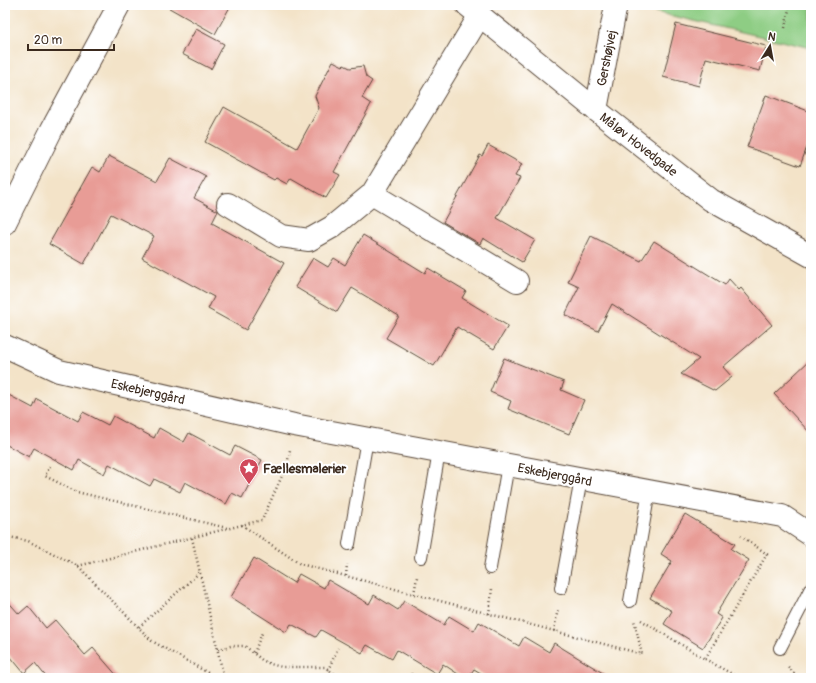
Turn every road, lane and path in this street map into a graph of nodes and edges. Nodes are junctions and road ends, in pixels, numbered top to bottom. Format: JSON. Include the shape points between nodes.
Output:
{"nodes":[{"id":1,"x":119,"y":5,"type":"edge"},
{"id":2,"x":616,"y":5,"type":"edge"},
{"id":3,"x":790,"y":5,"type":"edge"},
{"id":4,"x":473,"y":10,"type":"edge"},
{"id":5,"x":785,"y":28,"type":"dead end"},
{"id":6,"x":596,"y":110,"type":"junction"},
{"id":7,"x":372,"y":194,"type":"junction"},
{"id":8,"x":228,"y":204,"type":"dead end"},
{"id":9,"x":5,"y":223,"type":"edge"},
{"id":10,"x":811,"y":256,"type":"edge"},
{"id":11,"x":517,"y":281,"type":"dead end"},
{"id":12,"x":5,"y":346,"type":"edge"},
{"id":13,"x":294,"y":425,"type":"junction"},
{"id":14,"x":368,"y":439,"type":"junction"},
{"id":15,"x":439,"y":452,"type":"junction"},
{"id":16,"x":508,"y":465,"type":"junction"},
{"id":17,"x":50,"y":466,"type":"dead end"},
{"id":18,"x":580,"y":478,"type":"junction"},
{"id":19,"x":649,"y":491,"type":"junction"},
{"id":20,"x":242,"y":525,"type":"junction"},
{"id":21,"x":228,"y":528,"type":"junction"},
{"id":22,"x":736,"y":533,"type":"dead end"},
{"id":23,"x":811,"y":535,"type":"edge"},
{"id":24,"x":5,"y":536,"type":"edge"},
{"id":25,"x":192,"y":538,"type":"junction"},
{"id":26,"x":349,"y":544,"type":"dead end"},
{"id":27,"x":421,"y":557,"type":"dead end"},
{"id":28,"x":78,"y":566,"type":"junction"},
{"id":29,"x":490,"y":568,"type":"dead end"},
{"id":30,"x":200,"y":572,"type":"junction"},
{"id":31,"x":562,"y":588,"type":"dead end"},
{"id":32,"x":811,"y":588,"type":"edge"},
{"id":33,"x":630,"y":601,"type":"dead end"},
{"id":34,"x":139,"y":627,"type":"junction"},
{"id":35,"x":262,"y":633,"type":"dead end"},
{"id":36,"x":338,"y":648,"type":"dead end"},
{"id":37,"x":780,"y":648,"type":"dead end"},
{"id":38,"x":218,"y":650,"type":"junction"},
{"id":39,"x":254,"y":653,"type":"junction"},
{"id":40,"x":705,"y":659,"type":"junction"},
{"id":41,"x":328,"y":670,"type":"junction"},
{"id":42,"x":413,"y":671,"type":"dead end"},
{"id":43,"x":217,"y":678,"type":"edge"},
{"id":44,"x":224,"y":678,"type":"edge"},
{"id":45,"x":340,"y":678,"type":"edge"},
{"id":46,"x":410,"y":678,"type":"edge"},
{"id":47,"x":739,"y":678,"type":"edge"}],
"edges":[{"from":1,"to":9,"type":"street"},
{"from":2,"to":6,"type":"street","name":"Gershøjvej"},
{"from":3,"to":5,"type":"path"},
{"from":4,"to":6,"type":"street","name":"Måløv Hovedgade"},
{"from":4,"to":7,"type":"street","name":"Måløv Hovedgade"},
{"from":6,"to":10,"type":"street","name":"Måløv Hovedgade","via":[[711,200]]},
{"from":7,"to":8,"type":"street","name":"Måløv Hovedgade","via":[[332,227],[309,240],[281,236]]},
{"from":7,"to":11,"type":"street"},
{"from":12,"to":13,"type":"street","name":"Eskebjerggård","via":[[59,371]]},
{"from":13,"to":14,"type":"street","name":"Eskebjerggård"},
{"from":13,"to":20,"type":"path","via":[[287,465],[262,520]]},
{"from":14,"to":15,"type":"street","name":"Eskebjerggård"},
{"from":14,"to":26,"type":"lane"},
{"from":15,"to":16,"type":"street","name":"Eskebjerggård"},
{"from":15,"to":27,"type":"lane"},
{"from":16,"to":18,"type":"street","name":"Eskebjerggård"},
{"from":16,"to":29,"type":"lane"},
{"from":17,"to":21,"type":"path","via":[[45,476],[77,492]]},
{"from":18,"to":19,"type":"street","name":"Eskebjerggård"},
{"from":18,"to":31,"type":"lane"},
{"from":19,"to":23,"type":"street","name":"Eskebjerggård","via":[[782,516]]},
{"from":19,"to":33,"type":"lane"},
{"from":20,"to":21,"type":"path"},
{"from":20,"to":40,"type":"path","via":[[300,564],[642,654],[633,615]]},
{"from":21,"to":25,"type":"path"},
{"from":22,"to":40,"type":"path","via":[[767,554]]},
{"from":24,"to":28,"type":"path","via":[[28,540]]},
{"from":25,"to":28,"type":"path"},
{"from":25,"to":30,"type":"path"},
{"from":28,"to":34,"type":"path"},
{"from":30,"to":34,"type":"path"},
{"from":30,"to":38,"type":"path"},
{"from":32,"to":37,"type":"lane"},
{"from":34,"to":43,"type":"path","via":[[152,641]]},
{"from":35,"to":39,"type":"path"},
{"from":36,"to":41,"type":"path"},
{"from":38,"to":39,"type":"path","via":[[231,646],[245,646]]},
{"from":38,"to":44,"type":"path"},
{"from":39,"to":41,"type":"path","via":[[266,662],[282,667],[325,667]]},
{"from":40,"to":47,"type":"path"},
{"from":41,"to":45,"type":"path"},
{"from":42,"to":46,"type":"path"}]}
